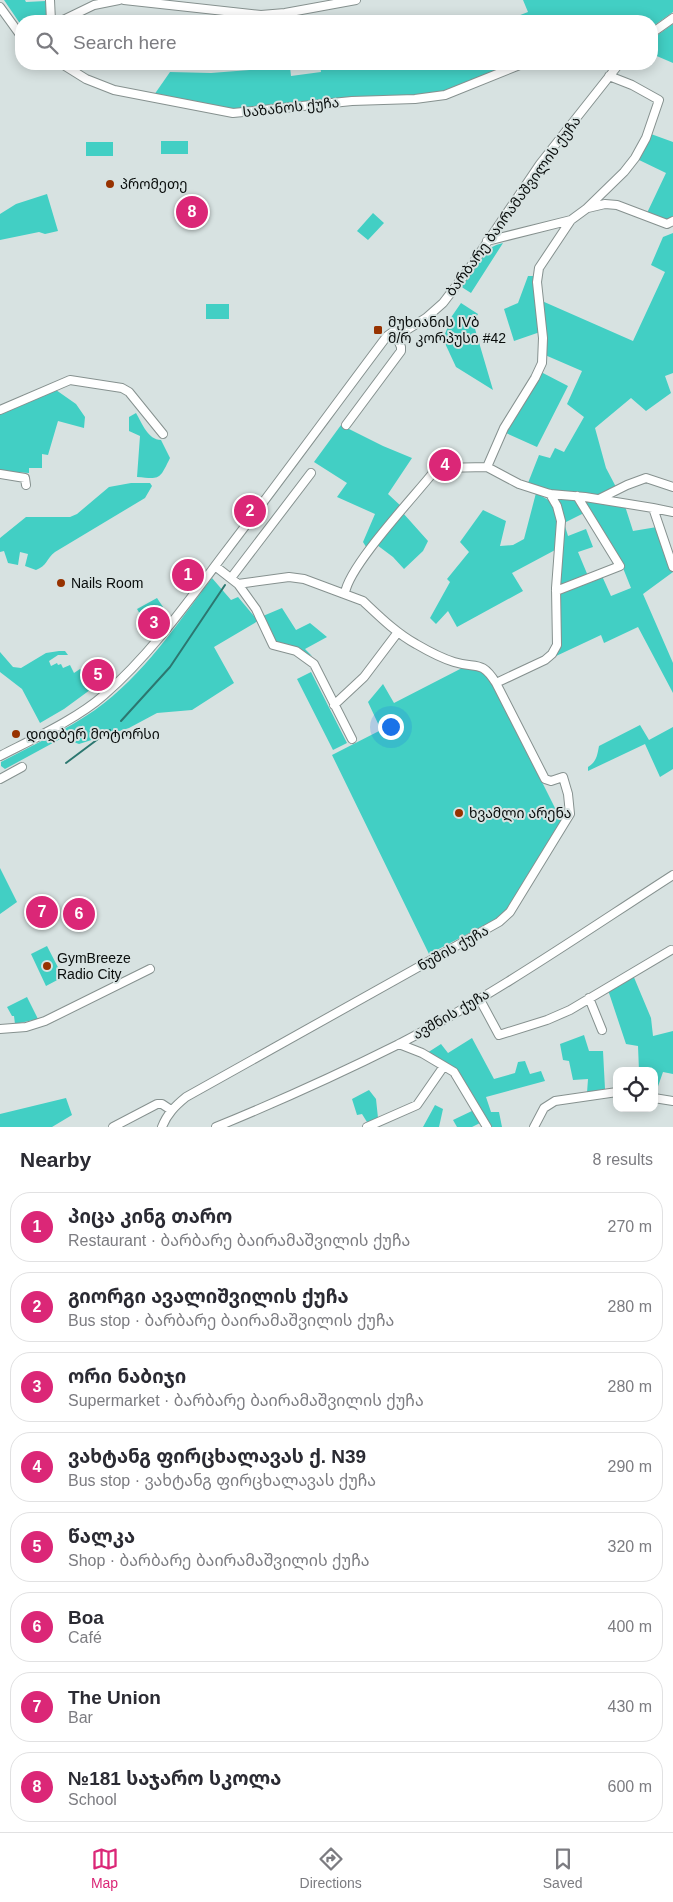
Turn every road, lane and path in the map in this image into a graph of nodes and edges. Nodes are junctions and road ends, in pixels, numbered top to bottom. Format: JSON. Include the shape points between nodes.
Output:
{"nodes":[{"id":1,"x":50,"y":0,"type":"edge"},
{"id":2,"x":119,"y":0,"type":"edge"},
{"id":3,"x":124,"y":0,"type":"edge"},
{"id":4,"x":356,"y":0,"type":"edge"},
{"id":5,"x":0,"y":8,"type":"edge"},
{"id":6,"x":51,"y":15,"type":"edge"},
{"id":7,"x":73,"y":15,"type":"edge"},
{"id":8,"x":673,"y":18,"type":"edge"},
{"id":9,"x":15,"y":28,"type":"edge"},
{"id":10,"x":658,"y":29,"type":"edge"},
{"id":11,"x":72,"y":70,"type":"edge"},
{"id":12,"x":507,"y":70,"type":"edge"},
{"id":13,"x":614,"y":70,"type":"edge"},
{"id":14,"x":609,"y":76,"type":"junction"},
{"id":15,"x":586,"y":209,"type":"junction"},
{"id":16,"x":571,"y":220,"type":"junction"},
{"id":17,"x":673,"y":221,"type":"edge"},
{"id":18,"x":487,"y":241,"type":"junction"},
{"id":19,"x":394,"y":331,"type":"junction"},
{"id":20,"x":0,"y":410,"type":"edge"},
{"id":21,"x":346,"y":425,"type":"dead end"},
{"id":22,"x":163,"y":434,"type":"dead end"},
{"id":23,"x":487,"y":467,"type":"junction"},
{"id":24,"x":311,"y":473,"type":"dead end"},
{"id":25,"x":0,"y":474,"type":"edge"},
{"id":26,"x":26,"y":485,"type":"dead end"},
{"id":27,"x":673,"y":487,"type":"edge"},
{"id":28,"x":550,"y":494,"type":"junction"},
{"id":29,"x":577,"y":496,"type":"junction"},
{"id":30,"x":600,"y":499,"type":"junction"},
{"id":31,"x":653,"y":508,"type":"junction"},
{"id":32,"x":673,"y":512,"type":"edge"},
{"id":33,"x":215,"y":566,"type":"junction"},
{"id":34,"x":673,"y":567,"type":"edge"},
{"id":35,"x":235,"y":581,"type":"junction"},
{"id":36,"x":556,"y":591,"type":"junction"},
{"id":37,"x":345,"y":593,"type":"junction"},
{"id":38,"x":398,"y":632,"type":"junction"},
{"id":39,"x":496,"y":683,"type":"junction"},
{"id":40,"x":334,"y":705,"type":"junction"},
{"id":41,"x":352,"y":739,"type":"dead end"},
{"id":42,"x":0,"y":756,"type":"edge"},
{"id":43,"x":22,"y":767,"type":"dead end"},
{"id":44,"x":1,"y":777,"type":"edge"},
{"id":45,"x":673,"y":875,"type":"edge"},
{"id":46,"x":671,"y":950,"type":"dead end"},
{"id":47,"x":150,"y":969,"type":"dead end"},
{"id":48,"x":479,"y":998,"type":"junction"},
{"id":49,"x":589,"y":998,"type":"junction"},
{"id":50,"x":0,"y":1029,"type":"edge"},
{"id":51,"x":602,"y":1030,"type":"dead end"},
{"id":52,"x":399,"y":1044,"type":"junction"},
{"id":53,"x":444,"y":1066,"type":"junction"},
{"id":54,"x":613,"y":1093,"type":"edge"},
{"id":55,"x":658,"y":1099,"type":"edge"},
{"id":56,"x":673,"y":1101,"type":"edge"},
{"id":57,"x":171,"y":1110,"type":"junction"},
{"id":58,"x":113,"y":1127,"type":"edge"},
{"id":59,"x":162,"y":1127,"type":"edge"},
{"id":60,"x":216,"y":1127,"type":"edge"},
{"id":61,"x":367,"y":1127,"type":"edge"},
{"id":62,"x":487,"y":1127,"type":"edge"},
{"id":63,"x":534,"y":1127,"type":"edge"}],
"edges":[{"from":1,"to":6,"type":"street"},
{"from":2,"to":7,"type":"street","via":[[94,5]]},
{"from":3,"to":4,"type":"street","via":[[261,15]]},
{"from":5,"to":9,"type":"street"},
{"from":8,"to":10,"type":"street"},
{"from":11,"to":12,"type":"street","name":"საზანოს ქუჩა","via":[[114,90],[233,113],[445,94]]},
{"from":13,"to":14,"type":"street","name":"ბარბარე ბაირამაშვილის ქუჩა"},
{"from":14,"to":15,"type":"street","via":[[659,100],[646,138],[635,158]]},
{"from":14,"to":18,"type":"street","name":"ბარბარე ბაირამაშვილის ქუჩა","via":[[550,151]]},
{"from":15,"to":16,"type":"street"},
{"from":15,"to":17,"type":"street","via":[[605,204],[667,224]]},
{"from":16,"to":18,"type":"street"},
{"from":16,"to":23,"type":"street","via":[[539,268],[542,362],[504,428]]},
{"from":18,"to":19,"type":"street","name":"ბარბარე ბაირამაშვილის ქუჩა","via":[[443,302],[405,331]]},
{"from":19,"to":21,"type":"street","via":[[401,351]]},
{"from":19,"to":33,"type":"street","name":"ბარბარე ბაირამაშვილის ქუჩა","via":[[387,336]]},
{"from":20,"to":22,"type":"street","via":[[70,380],[122,388],[129,392]]},
{"from":23,"to":28,"type":"street","via":[[519,484]]},
{"from":23,"to":37,"type":"street","via":[[436,470],[366,555],[350,578]]},
{"from":24,"to":35,"type":"street"},
{"from":25,"to":26,"type":"street","via":[[25,478]]},
{"from":27,"to":30,"type":"street","via":[[646,478]]},
{"from":28,"to":29,"type":"street"},
{"from":28,"to":36,"type":"street","via":[[561,521]]},
{"from":29,"to":30,"type":"street"},
{"from":29,"to":36,"type":"street","via":[[620,566]]},
{"from":30,"to":31,"type":"street"},
{"from":31,"to":32,"type":"street"},
{"from":31,"to":34,"type":"street"},
{"from":33,"to":35,"type":"street"},
{"from":33,"to":42,"type":"street","name":"ბარბარე ბაირამაშვილის ქუჩა","via":[[162,634],[104,695],[77,715]]},
{"from":35,"to":37,"type":"street","via":[[289,577]]},
{"from":35,"to":40,"type":"street","via":[[256,609],[273,644],[296,651],[314,664]]},
{"from":36,"to":39,"type":"street","via":[[557,645],[552,654]]},
{"from":37,"to":38,"type":"street","via":[[363,600]]},
{"from":38,"to":39,"type":"street","via":[[418,646],[454,662],[481,666]]},
{"from":38,"to":40,"type":"street","via":[[364,677]]},
{"from":39,"to":57,"type":"street","name":"ნუშის ქუჩა","via":[[545,779],[563,778],[570,808],[567,820],[510,912],[499,922],[186,1097]]},
{"from":40,"to":41,"type":"street"},
{"from":43,"to":44,"type":"street"},
{"from":45,"to":48,"type":"street","name":"ავშნის ქუჩა"},
{"from":46,"to":49,"type":"street"},
{"from":47,"to":50,"type":"street","via":[[45,1021],[26,1027]]},
{"from":48,"to":49,"type":"street","via":[[499,1035],[547,1020]]},
{"from":48,"to":52,"type":"street","name":"ავშნის ქუჩა"},
{"from":49,"to":51,"type":"street"},
{"from":52,"to":53,"type":"street"},
{"from":52,"to":60,"type":"street","name":"ავშნის ქუჩა"},
{"from":53,"to":61,"type":"street","via":[[417,1105]]},
{"from":53,"to":62,"type":"street","via":[[454,1072]]},
{"from":54,"to":63,"type":"street","via":[[555,1101],[544,1108]]},
{"from":55,"to":56,"type":"street"},
{"from":57,"to":58,"type":"street","via":[[157,1104]]},
{"from":57,"to":59,"type":"street","name":"ნუშის ქუჩა"}]}
